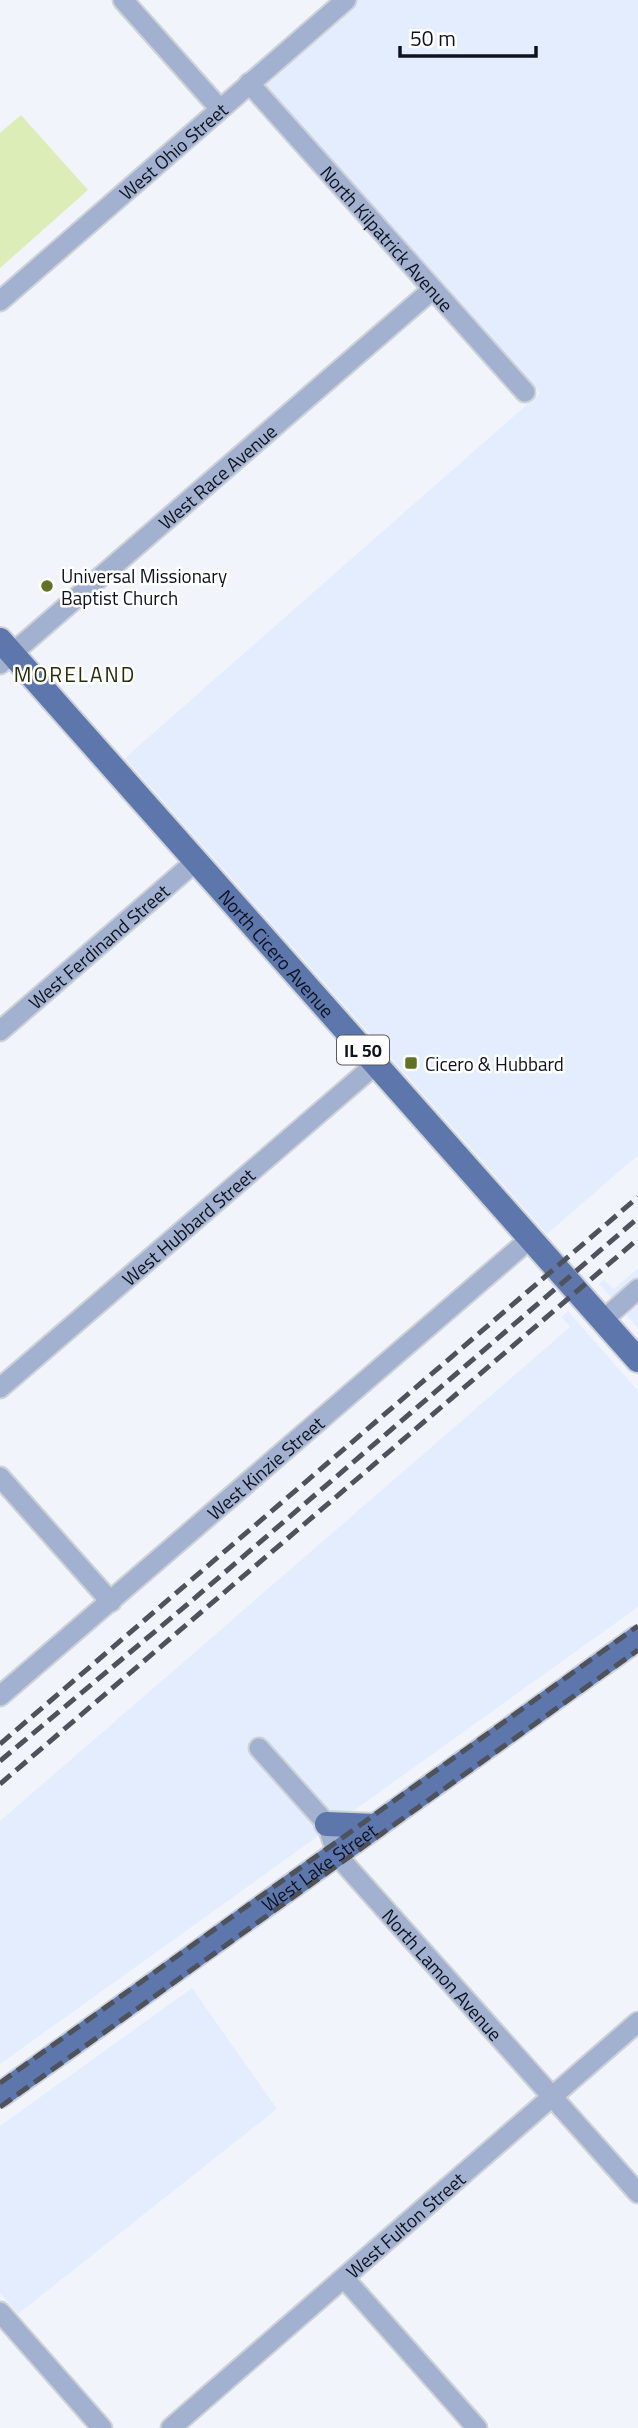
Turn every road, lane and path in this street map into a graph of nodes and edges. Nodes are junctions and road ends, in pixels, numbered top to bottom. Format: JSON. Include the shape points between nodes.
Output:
{"nodes":[{"id":1,"x":123,"y":0,"type":"edge"},
{"id":2,"x":346,"y":0,"type":"edge"},
{"id":3,"x":249,"y":83,"type":"junction"},
{"id":4,"x":220,"y":109,"type":"junction"},
{"id":5,"x":433,"y":289,"type":"junction"},
{"id":6,"x":0,"y":301,"type":"edge"},
{"id":7,"x":525,"y":392,"type":"dead end"},
{"id":8,"x":4,"y":652,"type":"edge"},
{"id":9,"x":196,"y":861,"type":"junction"},
{"id":10,"x":0,"y":1031,"type":"edge"},
{"id":11,"x":376,"y":1064,"type":"junction"},
{"id":12,"x":531,"y":1238,"type":"junction"},
{"id":13,"x":638,"y":1289,"type":"edge"},
{"id":14,"x":603,"y":1320,"type":"junction"},
{"id":15,"x":638,"y":1360,"type":"edge"},
{"id":16,"x":0,"y":1388,"type":"edge"},
{"id":17,"x":0,"y":1477,"type":"edge"},
{"id":18,"x":111,"y":1602,"type":"junction"},
{"id":19,"x":638,"y":1638,"type":"edge"},
{"id":20,"x":0,"y":1696,"type":"edge"},
{"id":21,"x":260,"y":1748,"type":"dead end"},
{"id":22,"x":327,"y":1824,"type":"junction"},
{"id":23,"x":376,"y":1826,"type":"junction"},
{"id":24,"x":337,"y":1854,"type":"junction"},
{"id":25,"x":638,"y":2022,"type":"edge"},
{"id":26,"x":0,"y":2095,"type":"edge"},
{"id":27,"x":552,"y":2096,"type":"junction"},
{"id":28,"x":638,"y":2193,"type":"edge"},
{"id":29,"x":344,"y":2278,"type":"junction"},
{"id":30,"x":0,"y":2312,"type":"edge"},
{"id":31,"x":102,"y":2428,"type":"edge"},
{"id":32,"x":171,"y":2428,"type":"edge"},
{"id":33,"x":477,"y":2428,"type":"edge"}],
"edges":[{"from":1,"to":4,"type":"street"},
{"from":2,"to":3,"type":"street","name":"West Ohio Street"},
{"from":3,"to":4,"type":"street","name":"West Ohio Street"},
{"from":3,"to":5,"type":"street","name":"North Kilpatrick Avenue"},
{"from":4,"to":6,"type":"street","name":"West Ohio Street"},
{"from":5,"to":7,"type":"street","name":"North Kilpatrick Avenue"},
{"from":5,"to":8,"type":"street","name":"West Race Avenue"},
{"from":8,"to":9,"type":"main road","name":"North Cicero Avenue","number":"IL 50"},
{"from":9,"to":10,"type":"street","name":"West Ferdinand Street"},
{"from":9,"to":11,"type":"main road","name":"North Cicero Avenue","number":"IL 50"},
{"from":11,"to":12,"type":"main road","name":"North Cicero Avenue","number":"IL 50"},
{"from":11,"to":16,"type":"street","name":"West Hubbard Street"},
{"from":12,"to":14,"type":"main road","name":"North Cicero Avenue","number":"IL 50"},
{"from":12,"to":18,"type":"street","name":"West Kinzie Street"},
{"from":13,"to":14,"type":"street"},
{"from":14,"to":15,"type":"main road","name":"North Cicero Avenue","number":"IL 50"},
{"from":17,"to":18,"type":"street"},
{"from":18,"to":20,"type":"street","name":"West Kinzie Street"},
{"from":19,"to":23,"type":"main road","name":"West Lake Street"},
{"from":21,"to":22,"type":"street","name":"North Lamon Avenue"},
{"from":22,"to":23,"type":"main road"},
{"from":22,"to":24,"type":"street","name":"North Lamon Avenue"},
{"from":23,"to":24,"type":"main road","name":"West Lake Street"},
{"from":24,"to":26,"type":"main road","name":"West Lake Street"},
{"from":24,"to":27,"type":"street","name":"North Lamon Avenue"},
{"from":25,"to":27,"type":"street","name":"West Fulton Street"},
{"from":27,"to":28,"type":"street","name":"North Lamon Avenue"},
{"from":27,"to":29,"type":"street","name":"West Fulton Street"},
{"from":29,"to":32,"type":"street","name":"West Fulton Street"},
{"from":29,"to":33,"type":"street"},
{"from":30,"to":31,"type":"street"}]}
